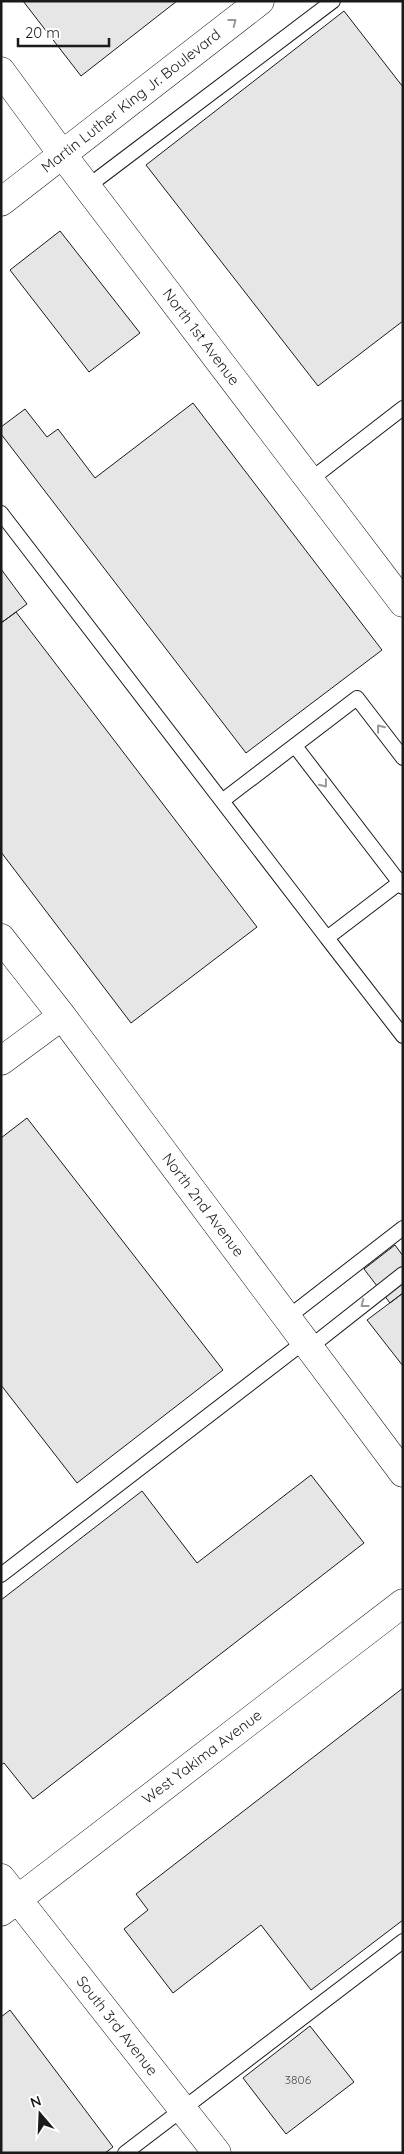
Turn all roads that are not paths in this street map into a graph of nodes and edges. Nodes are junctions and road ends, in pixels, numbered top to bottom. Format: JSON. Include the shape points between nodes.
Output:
{"nodes":[{"id":1,"x":260,"y":1,"type":"edge"},
{"id":2,"x":333,"y":1,"type":"edge"},
{"id":3,"x":1,"y":71,"type":"edge"},
{"id":4,"x":62,"y":154,"type":"junction"},
{"id":5,"x":87,"y":187,"type":"junction"},
{"id":6,"x":1,"y":202,"type":"edge"},
{"id":7,"x":403,"y":408,"type":"edge"},
{"id":8,"x":310,"y":480,"type":"junction"},
{"id":9,"x":1,"y":513,"type":"edge"},
{"id":10,"x":403,"y":602,"type":"edge"},
{"id":11,"x":295,"y":746,"type":"junction"},
{"id":12,"x":403,"y":758,"type":"edge"},
{"id":13,"x":222,"y":801,"type":"junction"},
{"id":14,"x":402,"y":883,"type":"edge"},
{"id":15,"x":1,"y":938,"type":"edge"},
{"id":16,"x":327,"y":938,"type":"junction"},
{"id":17,"x":62,"y":1016,"type":"junction"},
{"id":18,"x":403,"y":1036,"type":"edge"},
{"id":19,"x":1,"y":1061,"type":"edge"},
{"id":20,"x":403,"y":1228,"type":"edge"},
{"id":21,"x":403,"y":1274,"type":"edge"},
{"id":22,"x":287,"y":1318,"type":"junction"},
{"id":23,"x":307,"y":1345,"type":"junction"},
{"id":24,"x":403,"y":1473,"type":"edge"},
{"id":25,"x":1,"y":1575,"type":"edge"},
{"id":26,"x":403,"y":1603,"type":"edge"},
{"id":27,"x":1,"y":1878,"type":"edge"},
{"id":28,"x":9,"y":1905,"type":"edge"},
{"id":29,"x":403,"y":1941,"type":"edge"},
{"id":30,"x":182,"y":2110,"type":"junction"},
{"id":31,"x":125,"y":2153,"type":"edge"},
{"id":32,"x":216,"y":2153,"type":"edge"}],
"edges":[{"from":4,"to":1,"type":"street","name":"Martin Luther King Jr. Boulevard","one_way":true},
{"from":2,"to":5,"type":"lane"},
{"from":3,"to":4,"type":"street","name":"North 1st Avenue"},
{"from":4,"to":5,"type":"street","name":"North 1st Avenue"},
{"from":4,"to":6,"type":"street","name":"Martin Luther King Jr. Boulevard"},
{"from":5,"to":8,"type":"street","name":"North 1st Avenue"},
{"from":7,"to":8,"type":"lane"},
{"from":8,"to":10,"type":"street","name":"North 1st Avenue"},
{"from":9,"to":13,"type":"lane"},
{"from":12,"to":11,"type":"lane","one_way":true,"via":[[357,698]]},
{"from":11,"to":13,"type":"lane"},
{"from":11,"to":14,"type":"lane","one_way":true},
{"from":13,"to":16,"type":"lane"},
{"from":14,"to":16,"type":"lane"},
{"from":15,"to":17,"type":"street","name":"North 2nd Avenue"},
{"from":16,"to":18,"type":"lane"},
{"from":17,"to":19,"type":"street"},
{"from":17,"to":22,"type":"street","name":"North 2nd Avenue"},
{"from":20,"to":22,"type":"lane"},
{"from":21,"to":23,"type":"lane","one_way":true},
{"from":22,"to":23,"type":"street","name":"North 2nd Avenue"},
{"from":23,"to":24,"type":"street","name":"North 2nd Avenue"},
{"from":23,"to":25,"type":"lane"},
{"from":26,"to":28,"type":"street","name":"West Yakima Avenue"},
{"from":27,"to":28,"type":"street","name":"South 3rd Avenue"},
{"from":28,"to":30,"type":"street","name":"South 3rd Avenue"},
{"from":29,"to":30,"type":"lane"},
{"from":30,"to":31,"type":"lane"},
{"from":30,"to":32,"type":"street","name":"South 3rd Avenue"}]}
